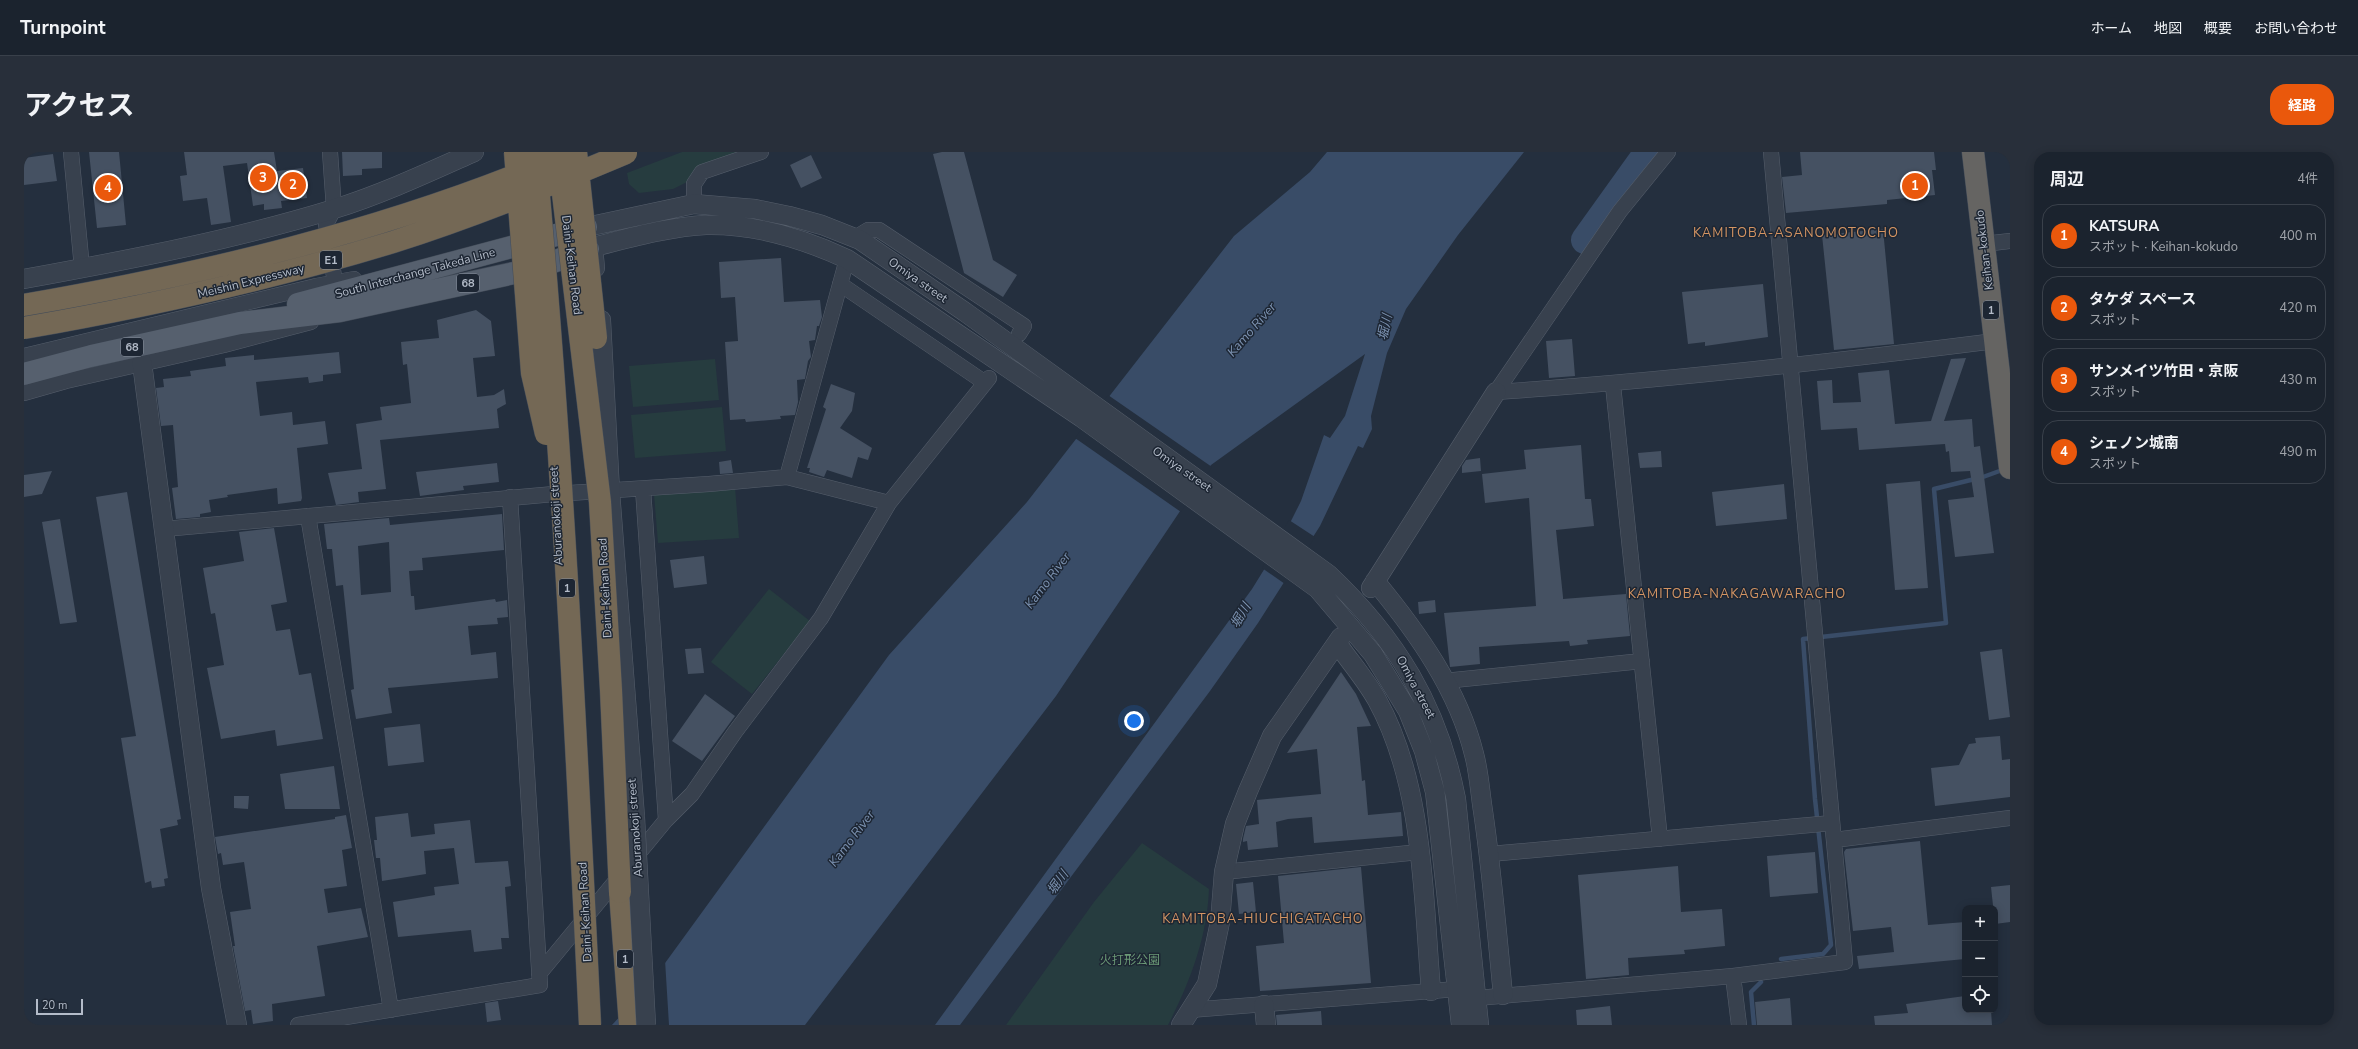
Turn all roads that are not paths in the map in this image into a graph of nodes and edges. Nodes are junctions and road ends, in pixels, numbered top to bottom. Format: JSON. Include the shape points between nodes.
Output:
{"nodes":[{"id":1,"x":71,"y":152,"type":"edge"},
{"id":2,"x":330,"y":152,"type":"edge"},
{"id":3,"x":474,"y":152,"type":"edge"},
{"id":4,"x":515,"y":152,"type":"edge"},
{"id":5,"x":520,"y":152,"type":"edge"},
{"id":6,"x":535,"y":152,"type":"edge"},
{"id":7,"x":558,"y":152,"type":"edge"},
{"id":8,"x":572,"y":152,"type":"edge"},
{"id":9,"x":576,"y":152,"type":"edge"},
{"id":10,"x":584,"y":152,"type":"edge"},
{"id":11,"x":627,"y":152,"type":"edge"},
{"id":12,"x":761,"y":152,"type":"edge"},
{"id":13,"x":1668,"y":152,"type":"edge"},
{"id":14,"x":1771,"y":152,"type":"edge"},
{"id":15,"x":1973,"y":152,"type":"edge"},
{"id":16,"x":694,"y":204,"type":"junction"},
{"id":17,"x":334,"y":209,"type":"junction"},
{"id":18,"x":590,"y":226,"type":"junction"},
{"id":19,"x":855,"y":238,"type":"junction"},
{"id":20,"x":535,"y":240,"type":"junction"},
{"id":21,"x":2010,"y":241,"type":"edge"},
{"id":22,"x":1984,"y":244,"type":"junction"},
{"id":23,"x":593,"y":247,"type":"junction"},
{"id":24,"x":847,"y":259,"type":"junction"},
{"id":25,"x":82,"y":268,"type":"junction"},
{"id":26,"x":537,"y":268,"type":"junction"},
{"id":27,"x":24,"y":279,"type":"edge"},
{"id":28,"x":388,"y":279,"type":"junction"},
{"id":29,"x":335,"y":283,"type":"junction"},
{"id":30,"x":840,"y":284,"type":"junction"},
{"id":31,"x":24,"y":305,"type":"edge"},
{"id":32,"x":340,"y":311,"type":"junction"},
{"id":33,"x":240,"y":323,"type":"junction"},
{"id":34,"x":24,"y":328,"type":"edge"},
{"id":35,"x":1019,"y":334,"type":"dead end"},
{"id":36,"x":1995,"y":341,"type":"junction"},
{"id":37,"x":24,"y":356,"type":"edge"},
{"id":38,"x":142,"y":363,"type":"junction"},
{"id":39,"x":1790,"y":367,"type":"junction"},
{"id":40,"x":24,"y":374,"type":"edge"},
{"id":41,"x":1613,"y":385,"type":"junction"},
{"id":42,"x":1050,"y":386,"type":"junction"},
{"id":43,"x":1496,"y":392,"type":"junction"},
{"id":44,"x":24,"y":393,"type":"edge"},
{"id":45,"x":2010,"y":468,"type":"edge"},
{"id":46,"x":787,"y":477,"type":"junction"},
{"id":47,"x":643,"y":489,"type":"junction"},
{"id":48,"x":605,"y":496,"type":"junction"},
{"id":49,"x":510,"y":497,"type":"junction"},
{"id":50,"x":558,"y":499,"type":"junction"},
{"id":51,"x":889,"y":503,"type":"junction"},
{"id":52,"x":308,"y":516,"type":"junction"},
{"id":53,"x":164,"y":529,"type":"junction"},
{"id":54,"x":1323,"y":582,"type":"junction"},
{"id":55,"x":1642,"y":661,"type":"junction"},
{"id":56,"x":1444,"y":681,"type":"junction"},
{"id":57,"x":2010,"y":818,"type":"edge"},
{"id":58,"x":666,"y":820,"type":"junction"},
{"id":59,"x":1832,"y":823,"type":"junction"},
{"id":60,"x":1660,"y":839,"type":"junction"},
{"id":61,"x":1834,"y":840,"type":"junction"},
{"id":62,"x":1419,"y":852,"type":"junction"},
{"id":63,"x":1490,"y":854,"type":"junction"},
{"id":64,"x":1224,"y":872,"type":"junction"},
{"id":65,"x":620,"y":892,"type":"junction"},
{"id":66,"x":539,"y":974,"type":"junction"},
{"id":67,"x":1733,"y":976,"type":"junction"},
{"id":68,"x":1458,"y":989,"type":"junction"},
{"id":69,"x":1431,"y":991,"type":"junction"},
{"id":70,"x":1503,"y":995,"type":"junction"},
{"id":71,"x":1477,"y":998,"type":"junction"},
{"id":72,"x":1264,"y":1005,"type":"junction"},
{"id":73,"x":391,"y":1010,"type":"junction"},
{"id":74,"x":1185,"y":1018,"type":"edge"},
{"id":75,"x":237,"y":1025,"type":"edge"},
{"id":76,"x":298,"y":1025,"type":"edge"},
{"id":77,"x":579,"y":1025,"type":"edge"},
{"id":78,"x":590,"y":1025,"type":"edge"},
{"id":79,"x":618,"y":1025,"type":"edge"},
{"id":80,"x":630,"y":1025,"type":"edge"},
{"id":81,"x":646,"y":1025,"type":"edge"},
{"id":82,"x":1266,"y":1025,"type":"edge"},
{"id":83,"x":1461,"y":1025,"type":"edge"},
{"id":84,"x":1479,"y":1025,"type":"edge"},
{"id":85,"x":1739,"y":1025,"type":"edge"}],
"edges":[{"from":1,"to":25,"type":"street"},
{"from":2,"to":17,"type":"street"},
{"from":3,"to":17,"type":"street","via":[[395,187]]},
{"from":4,"to":50,"type":"highway","bridge":true,"via":[[532,373]]},
{"from":5,"to":20,"type":"main road","name":"Aburanokoji street","via":[[533,212]]},
{"from":6,"to":50,"type":"highway","name":"Daini-Keihan Road","number":"1","bridge":true,"via":[[552,366]]},
{"from":7,"to":48,"type":"highway","name":"Daini-Keihan Road","number":"1","bridge":true},
{"from":8,"to":31,"type":"highway","name":"Meishin Expressway","number":"E1","bridge":true,"via":[[466,193],[313,241],[162,279]]},
{"from":9,"to":48,"type":"highway","bridge":true,"via":[[597,353]]},
{"from":10,"to":18,"type":"main road","name":"Aburanokoji street"},
{"from":11,"to":34,"type":"highway","name":"Meishin Expressway","number":"E1","bridge":true,"via":[[476,213],[316,264],[167,301]]},
{"from":12,"to":16,"type":"street","via":[[702,172],[694,184]]},
{"from":13,"to":43,"type":"street","via":[[1620,211]]},
{"from":14,"to":39,"type":"street"},
{"from":15,"to":22,"type":"highway","name":"Keihan-kokudo","number":"1"},
{"from":16,"to":18,"type":"street","name":"Omiya street"},
{"from":16,"to":19,"type":"street","name":"Omiya street","via":[[755,209],[789,216]]},
{"from":17,"to":25,"type":"street","via":[[155,254]]},
{"from":17,"to":29,"type":"street","via":[[326,224]]},
{"from":18,"to":20,"type":"main road","name":"South Interchange Takeda Line","number":"68"},
{"from":18,"to":23,"type":"main road","name":"Aburanokoji street"},
{"from":19,"to":35,"type":"street","via":[[868,230],[879,230],[1024,326]]},
{"from":19,"to":42,"type":"street","name":"Omiya street","via":[[965,312]]},
{"from":20,"to":26,"type":"main road","name":"Aburanokoji street"},
{"from":20,"to":28,"type":"main road","name":"South Interchange Takeda Line","number":"68"},
{"from":21,"to":22,"type":"street"},
{"from":22,"to":36,"type":"highway","name":"Keihan-kokudo","number":"1"},
{"from":23,"to":24,"type":"street","name":"Omiya street","via":[[637,236],[706,225],[730,226],[815,244]]},
{"from":23,"to":26,"type":"main road","name":"South Interchange Takeda Line","number":"68"},
{"from":23,"to":48,"type":"street","name":"Aburanokoji street","via":[[602,331]]},
{"from":24,"to":30,"type":"street"},
{"from":24,"to":42,"type":"street","name":"Omiya street"},
{"from":25,"to":27,"type":"street"},
{"from":26,"to":32,"type":"main road","name":"South Interchange Takeda Line","number":"68"},
{"from":26,"to":50,"type":"street","name":"Aburanokoji street"},
{"from":28,"to":29,"type":"street","via":[[361,278]]},
{"from":28,"to":33,"type":"main road","name":"South Interchange Takeda Line","number":"68","via":[[269,311]]},
{"from":29,"to":37,"type":"street"},
{"from":30,"to":46,"type":"street"},
{"from":30,"to":51,"type":"street","via":[[986,380]]},
{"from":32,"to":33,"type":"main road","name":"South Interchange Takeda Line","number":"68"},
{"from":32,"to":38,"type":"street","via":[[301,326]]},
{"from":33,"to":40,"type":"main road","name":"South Interchange Takeda Line","number":"68","via":[[91,356]]},
{"from":36,"to":39,"type":"street"},
{"from":36,"to":45,"type":"highway","name":"Keihan-kokudo","number":"1"},
{"from":38,"to":44,"type":"street"},
{"from":38,"to":53,"type":"street"},
{"from":39,"to":41,"type":"street"},
{"from":39,"to":59,"type":"street"},
{"from":41,"to":43,"type":"street"},
{"from":41,"to":55,"type":"street"},
{"from":42,"to":54,"type":"street","name":"Omiya street"},
{"from":43,"to":56,"type":"street","via":[[1373,585],[1410,624]]},
{"from":46,"to":47,"type":"street"},
{"from":46,"to":51,"type":"street"},
{"from":47,"to":48,"type":"street"},
{"from":47,"to":58,"type":"street"},
{"from":48,"to":50,"type":"street"},
{"from":48,"to":65,"type":"highway","name":"Daini-Keihan Road","number":"1","bridge":true},
{"from":48,"to":81,"type":"street","name":"Aburanokoji street","bridge":true,"via":[[635,817]]},
{"from":49,"to":50,"type":"street"},
{"from":49,"to":52,"type":"street"},
{"from":49,"to":66,"type":"street"},
{"from":50,"to":77,"type":"street","name":"Aburanokoji street"},
{"from":50,"to":78,"type":"highway","name":"Daini-Keihan Road","number":"1","bridge":true,"via":[[571,646]]},
{"from":51,"to":58,"type":"street","via":[[821,618],[692,794]]},
{"from":52,"to":53,"type":"street"},
{"from":52,"to":73,"type":"street"},
{"from":53,"to":75,"type":"street","via":[[211,888]]},
{"from":54,"to":68,"type":"street","name":"Omiya street","via":[[1374,654],[1408,711],[1424,751],[1435,792]]},
{"from":54,"to":71,"type":"street","name":"Omiya street","via":[[1354,598],[1385,635],[1410,671],[1449,762],[1456,799]]},
{"from":55,"to":56,"type":"street"},
{"from":55,"to":60,"type":"street"},
{"from":56,"to":63,"type":"street","via":[[1458,709],[1474,754]]},
{"from":57,"to":61,"type":"street"},
{"from":58,"to":66,"type":"street"},
{"from":59,"to":60,"type":"street"},
{"from":59,"to":61,"type":"street"},
{"from":60,"to":63,"type":"street"},
{"from":61,"to":67,"type":"street","via":[[1845,962]]},
{"from":62,"to":64,"type":"street"},
{"from":62,"to":64,"type":"street","via":[[1414,804],[1398,747],[1377,700],[1339,640],[1272,736],[1235,824]]},
{"from":62,"to":69,"type":"street"},
{"from":63,"to":70,"type":"street"},
{"from":64,"to":74,"type":"street","via":[[1220,922],[1207,984]]},
{"from":65,"to":79,"type":"highway"},
{"from":65,"to":80,"type":"highway","name":"Daini-Keihan Road","number":"1"},
{"from":66,"to":73,"type":"street","via":[[540,985]]},
{"from":67,"to":70,"type":"street"},
{"from":67,"to":85,"type":"street"},
{"from":68,"to":69,"type":"street"},
{"from":68,"to":83,"type":"street","name":"Omiya street"},
{"from":69,"to":72,"type":"street"},
{"from":70,"to":71,"type":"street"},
{"from":71,"to":84,"type":"street","name":"Omiya street"},
{"from":72,"to":74,"type":"street"},
{"from":72,"to":82,"type":"street"},
{"from":73,"to":76,"type":"street"}]}
